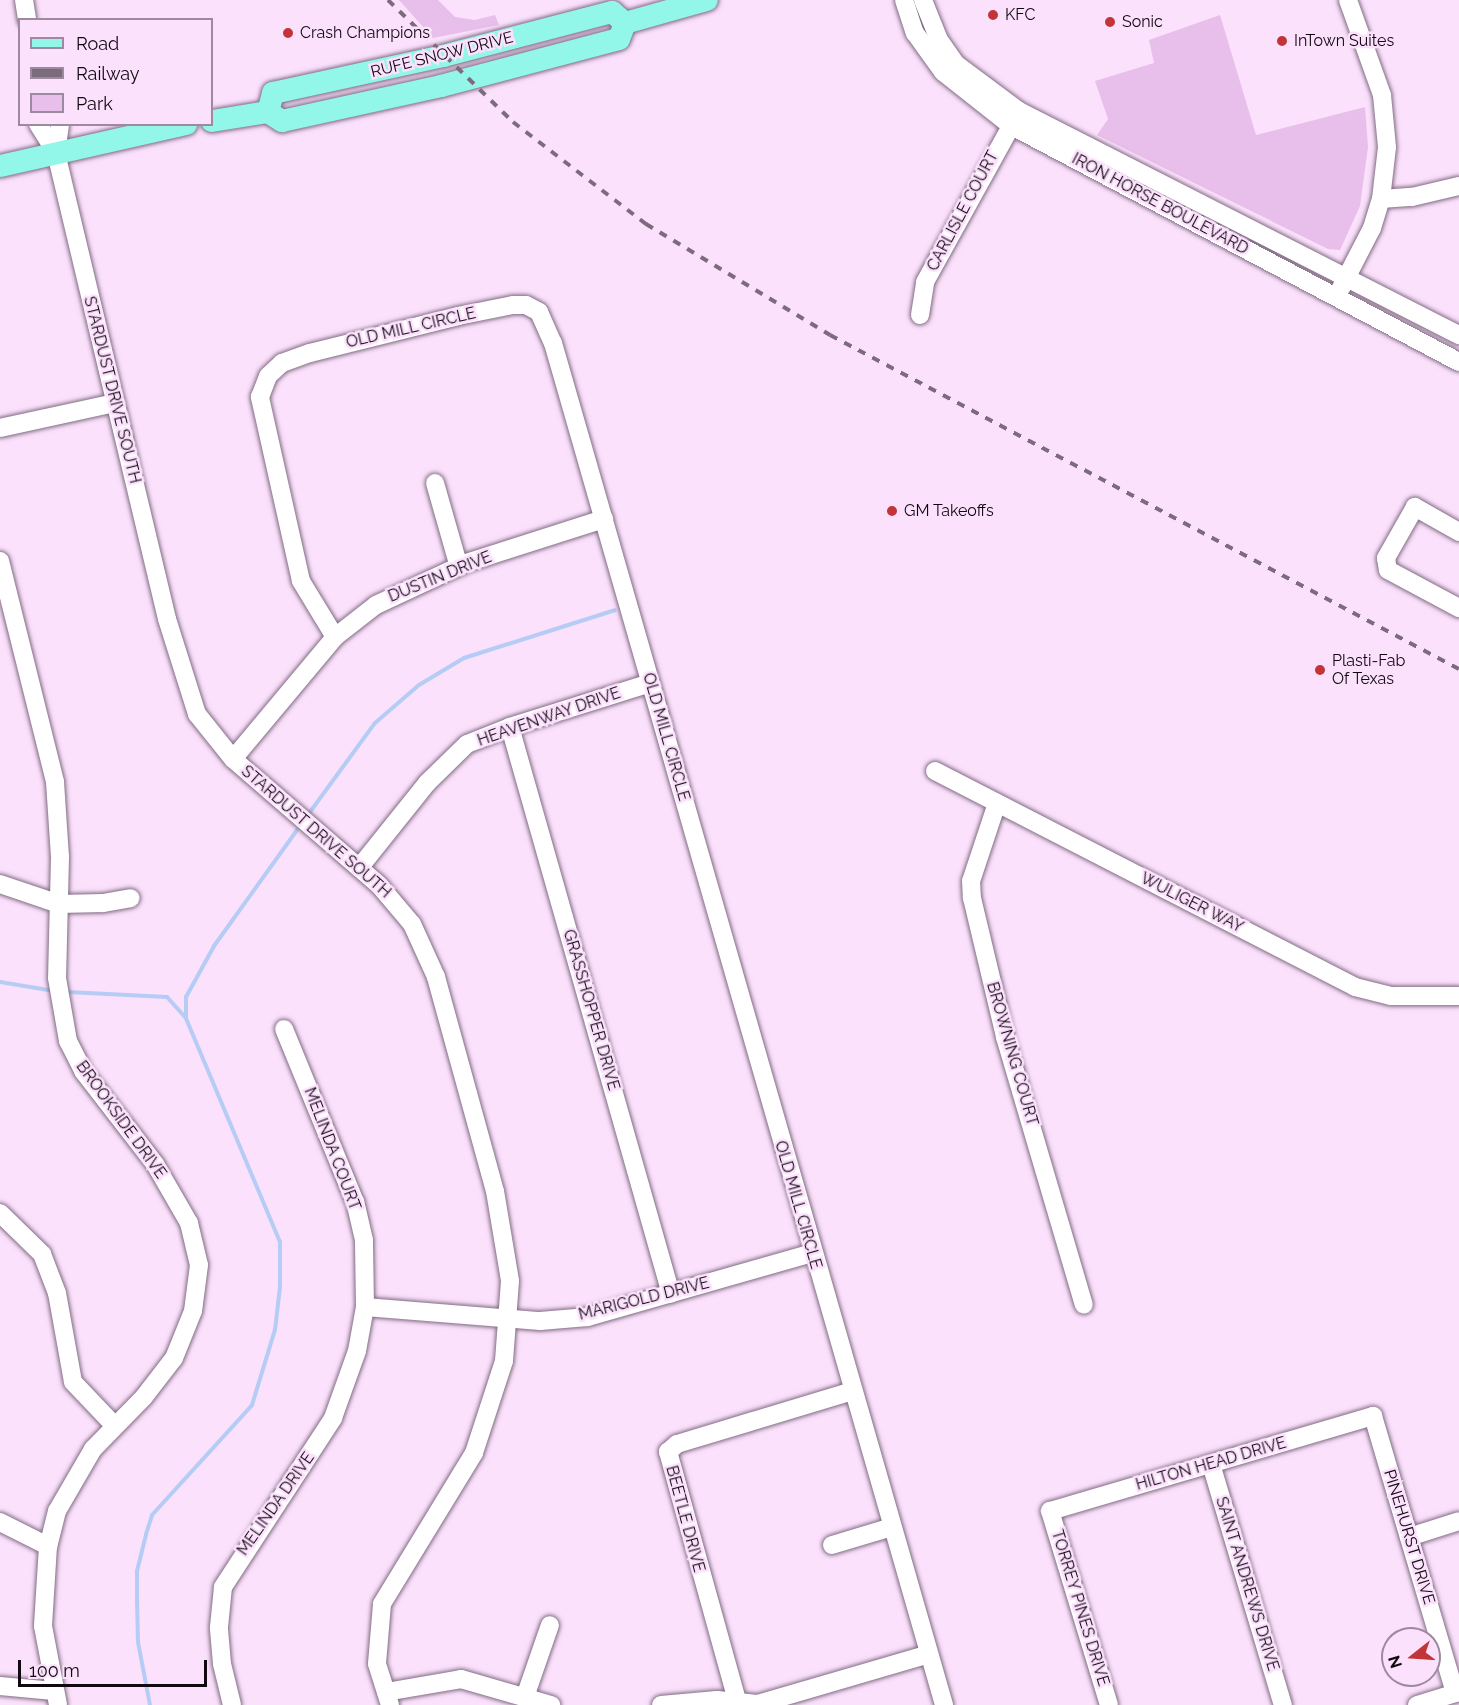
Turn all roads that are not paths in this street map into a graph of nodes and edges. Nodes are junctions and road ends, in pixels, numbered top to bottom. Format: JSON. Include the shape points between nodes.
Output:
{"nodes":[{"id":1,"x":24,"y":0,"type":"edge"},
{"id":2,"x":706,"y":0,"type":"edge"},
{"id":3,"x":904,"y":0,"type":"edge"},
{"id":4,"x":923,"y":0,"type":"edge"},
{"id":5,"x":1348,"y":0,"type":"edge"},
{"id":6,"x":27,"y":18,"type":"edge"},
{"id":7,"x":1014,"y":118,"type":"junction"},
{"id":8,"x":213,"y":121,"type":"edge"},
{"id":9,"x":39,"y":126,"type":"edge"},
{"id":10,"x":60,"y":126,"type":"edge"},
{"id":11,"x":177,"y":126,"type":"edge"},
{"id":12,"x":56,"y":153,"type":"junction"},
{"id":13,"x":0,"y":166,"type":"edge"},
{"id":14,"x":1459,"y":186,"type":"edge"},
{"id":15,"x":1381,"y":199,"type":"junction"},
{"id":16,"x":1346,"y":278,"type":"junction"},
{"id":17,"x":1337,"y":298,"type":"junction"},
{"id":18,"x":920,"y":315,"type":"dead end"},
{"id":19,"x":1459,"y":335,"type":"edge"},
{"id":20,"x":1459,"y":362,"type":"edge"},
{"id":21,"x":115,"y":403,"type":"junction"},
{"id":22,"x":0,"y":428,"type":"edge"},
{"id":23,"x":435,"y":483,"type":"dead end"},
{"id":24,"x":604,"y":519,"type":"junction"},
{"id":25,"x":1459,"y":532,"type":"edge"},
{"id":26,"x":0,"y":561,"type":"edge"},
{"id":27,"x":459,"y":567,"type":"junction"},
{"id":28,"x":1459,"y":608,"type":"edge"},
{"id":29,"x":335,"y":637,"type":"junction"},
{"id":30,"x":650,"y":683,"type":"junction"},
{"id":31,"x":510,"y":727,"type":"junction"},
{"id":32,"x":233,"y":759,"type":"junction"},
{"id":33,"x":935,"y":771,"type":"dead end"},
{"id":34,"x":997,"y":803,"type":"junction"},
{"id":35,"x":359,"y":868,"type":"junction"},
{"id":36,"x":0,"y":884,"type":"edge"},
{"id":37,"x":131,"y":898,"type":"dead end"},
{"id":38,"x":59,"y":904,"type":"junction"},
{"id":39,"x":1459,"y":996,"type":"edge"},
{"id":40,"x":284,"y":1029,"type":"dead end"},
{"id":41,"x":0,"y":1213,"type":"edge"},
{"id":42,"x":812,"y":1253,"type":"junction"},
{"id":43,"x":671,"y":1294,"type":"junction"},
{"id":44,"x":1084,"y":1305,"type":"dead end"},
{"id":45,"x":365,"y":1307,"type":"junction"},
{"id":46,"x":509,"y":1320,"type":"junction"},
{"id":47,"x":852,"y":1391,"type":"junction"},
{"id":48,"x":1373,"y":1416,"type":"joint"},
{"id":49,"x":114,"y":1425,"type":"junction"},
{"id":50,"x":1211,"y":1464,"type":"junction"},
{"id":51,"x":1050,"y":1511,"type":"joint"},
{"id":52,"x":1459,"y":1521,"type":"edge"},
{"id":53,"x":0,"y":1522,"type":"edge"},
{"id":54,"x":892,"y":1527,"type":"junction"},
{"id":55,"x":1409,"y":1537,"type":"junction"},
{"id":56,"x":832,"y":1545,"type":"dead end"},
{"id":57,"x":48,"y":1546,"type":"junction"},
{"id":58,"x":550,"y":1625,"type":"dead end"},
{"id":59,"x":929,"y":1654,"type":"junction"},
{"id":60,"x":0,"y":1686,"type":"edge"},
{"id":61,"x":1457,"y":1693,"type":"edge"},
{"id":62,"x":525,"y":1697,"type":"junction"},
{"id":63,"x":56,"y":1698,"type":"edge"},
{"id":64,"x":388,"y":1698,"type":"edge"},
{"id":65,"x":738,"y":1704,"type":"edge"},
{"id":66,"x":232,"y":1705,"type":"edge"},
{"id":67,"x":551,"y":1705,"type":"edge"},
{"id":68,"x":661,"y":1705,"type":"edge"},
{"id":69,"x":944,"y":1705,"type":"edge"},
{"id":70,"x":1109,"y":1705,"type":"edge"},
{"id":71,"x":1283,"y":1705,"type":"edge"},
{"id":72,"x":1417,"y":1705,"type":"edge"}],
"edges":[{"from":1,"to":6,"type":"street"},
{"from":2,"to":8,"type":"main road","name":"RUFE SNOW DRIVE","via":[[625,23],[619,39],[493,73],[282,121],[268,112]]},
{"from":3,"to":7,"type":"street","name":"IRON HORSE BOULEVARD","via":[[915,33],[943,72]]},
{"from":4,"to":7,"type":"street","name":"IRON HORSE BOULEVARD","via":[[939,40],[956,64]]},
{"from":5,"to":15,"type":"street","via":[[1382,95],[1387,147]]},
{"from":7,"to":16,"type":"street","name":"IRON HORSE BOULEVARD"},
{"from":7,"to":17,"type":"street","name":"IRON HORSE BOULEVARD"},
{"from":7,"to":18,"type":"street","name":"CARLISLE COURT","via":[[925,282]]},
{"from":9,"to":12,"type":"street"},
{"from":10,"to":12,"type":"street"},
{"from":11,"to":12,"type":"main road"},
{"from":12,"to":13,"type":"main road"},
{"from":12,"to":21,"type":"street","name":"STARDUST DRIVE SOUTH"},
{"from":14,"to":15,"type":"street","via":[[1412,197]]},
{"from":15,"to":16,"type":"street","via":[[1372,228]]},
{"from":16,"to":17,"type":"street"},
{"from":16,"to":19,"type":"street","name":"IRON HORSE BOULEVARD"},
{"from":17,"to":20,"type":"street","name":"IRON HORSE BOULEVARD"},
{"from":21,"to":22,"type":"street"},
{"from":21,"to":32,"type":"street","name":"STARDUST DRIVE SOUTH","via":[[188,693],[196,714]]},
{"from":23,"to":27,"type":"street"},
{"from":24,"to":27,"type":"street","name":"DUSTIN DRIVE"},
{"from":24,"to":29,"type":"street","name":"OLD MILL CIRCLE","via":[[553,343],[539,312],[526,305],[458,316],[282,363],[268,376],[260,397],[301,581]]},
{"from":24,"to":30,"type":"street","name":"OLD MILL CIRCLE"},
{"from":25,"to":28,"type":"street","via":[[1415,507],[1386,558],[1388,570]]},
{"from":26,"to":38,"type":"street","name":"BROOKSIDE DRIVE","via":[[55,782]]},
{"from":27,"to":29,"type":"street","name":"DUSTIN DRIVE","via":[[375,605]]},
{"from":29,"to":32,"type":"street","name":"DUSTIN DRIVE"},
{"from":30,"to":31,"type":"street","name":"HEAVENWAY DRIVE"},
{"from":30,"to":42,"type":"street","name":"OLD MILL CIRCLE"},
{"from":31,"to":35,"type":"street","name":"HEAVENWAY DRIVE","via":[[455,753]]},
{"from":31,"to":43,"type":"street","name":"GRASSHOPPER DRIVE"},
{"from":32,"to":35,"type":"street","name":"STARDUST DRIVE SOUTH"},
{"from":33,"to":34,"type":"street","name":"WULIGER WAY"},
{"from":34,"to":39,"type":"street","name":"WULIGER WAY","via":[[1355,987],[1391,996]]},
{"from":34,"to":44,"type":"street","name":"BROWNING COURT","via":[[971,881],[974,906],[1005,1037]]},
{"from":35,"to":46,"type":"street","name":"STARDUST DRIVE SOUTH","via":[[412,924],[436,977],[495,1191],[510,1281]]},
{"from":36,"to":38,"type":"street"},
{"from":37,"to":38,"type":"street"},
{"from":38,"to":49,"type":"street","name":"BROOKSIDE DRIVE","via":[[57,978],[68,1041],[83,1071],[155,1164],[189,1223],[199,1265],[194,1311],[174,1358],[144,1398]]},
{"from":40,"to":45,"type":"street","name":"MELINDA COURT","via":[[355,1202],[364,1240]]},
{"from":41,"to":49,"type":"street","via":[[42,1254],[57,1293],[73,1382]]},
{"from":42,"to":43,"type":"street","name":"MARIGOLD DRIVE"},
{"from":42,"to":47,"type":"street","name":"OLD MILL CIRCLE"},
{"from":43,"to":46,"type":"street","name":"MARIGOLD DRIVE","via":[[588,1317]]},
{"from":45,"to":46,"type":"street","name":"MARIGOLD DRIVE"},
{"from":45,"to":66,"type":"street","name":"MELINDA DRIVE","via":[[357,1351],[333,1418],[223,1587],[219,1627],[222,1664]]},
{"from":46,"to":64,"type":"street","name":"STARDUST DRIVE SOUTH","via":[[504,1360],[474,1453],[382,1604],[376,1643]]},
{"from":47,"to":54,"type":"street","name":"OLD MILL CIRCLE"},
{"from":47,"to":65,"type":"street","name":"BEETLE DRIVE","via":[[677,1444],[668,1452]]},
{"from":48,"to":50,"type":"street","name":"HILTON HEAD DRIVE"},
{"from":48,"to":55,"type":"street","name":"PINEHURST DRIVE"},
{"from":49,"to":57,"type":"street","name":"BROOKSIDE DRIVE","via":[[93,1449],[57,1511]]},
{"from":50,"to":51,"type":"street","name":"HILTON HEAD DRIVE"},
{"from":50,"to":71,"type":"street","name":"SAINT ANDREWS DRIVE"},
{"from":51,"to":70,"type":"street","name":"TORREY PINES DRIVE"},
{"from":52,"to":55,"type":"street"},
{"from":53,"to":57,"type":"street"},
{"from":54,"to":56,"type":"street"},
{"from":54,"to":59,"type":"street","name":"OLD MILL CIRCLE"},
{"from":55,"to":61,"type":"street","name":"PINEHURST DRIVE"},
{"from":57,"to":63,"type":"street","name":"BROOKSIDE DRIVE","via":[[43,1626]]},
{"from":58,"to":62,"type":"street"},
{"from":59,"to":65,"type":"street","via":[[804,1693],[758,1704]]},
{"from":59,"to":69,"type":"street","name":"OLD MILL CIRCLE"},
{"from":60,"to":63,"type":"street"},
{"from":61,"to":72,"type":"street"},
{"from":62,"to":64,"type":"street","via":[[461,1679]]},
{"from":62,"to":67,"type":"street"},
{"from":65,"to":68,"type":"street","via":[[717,1700]]}]}
